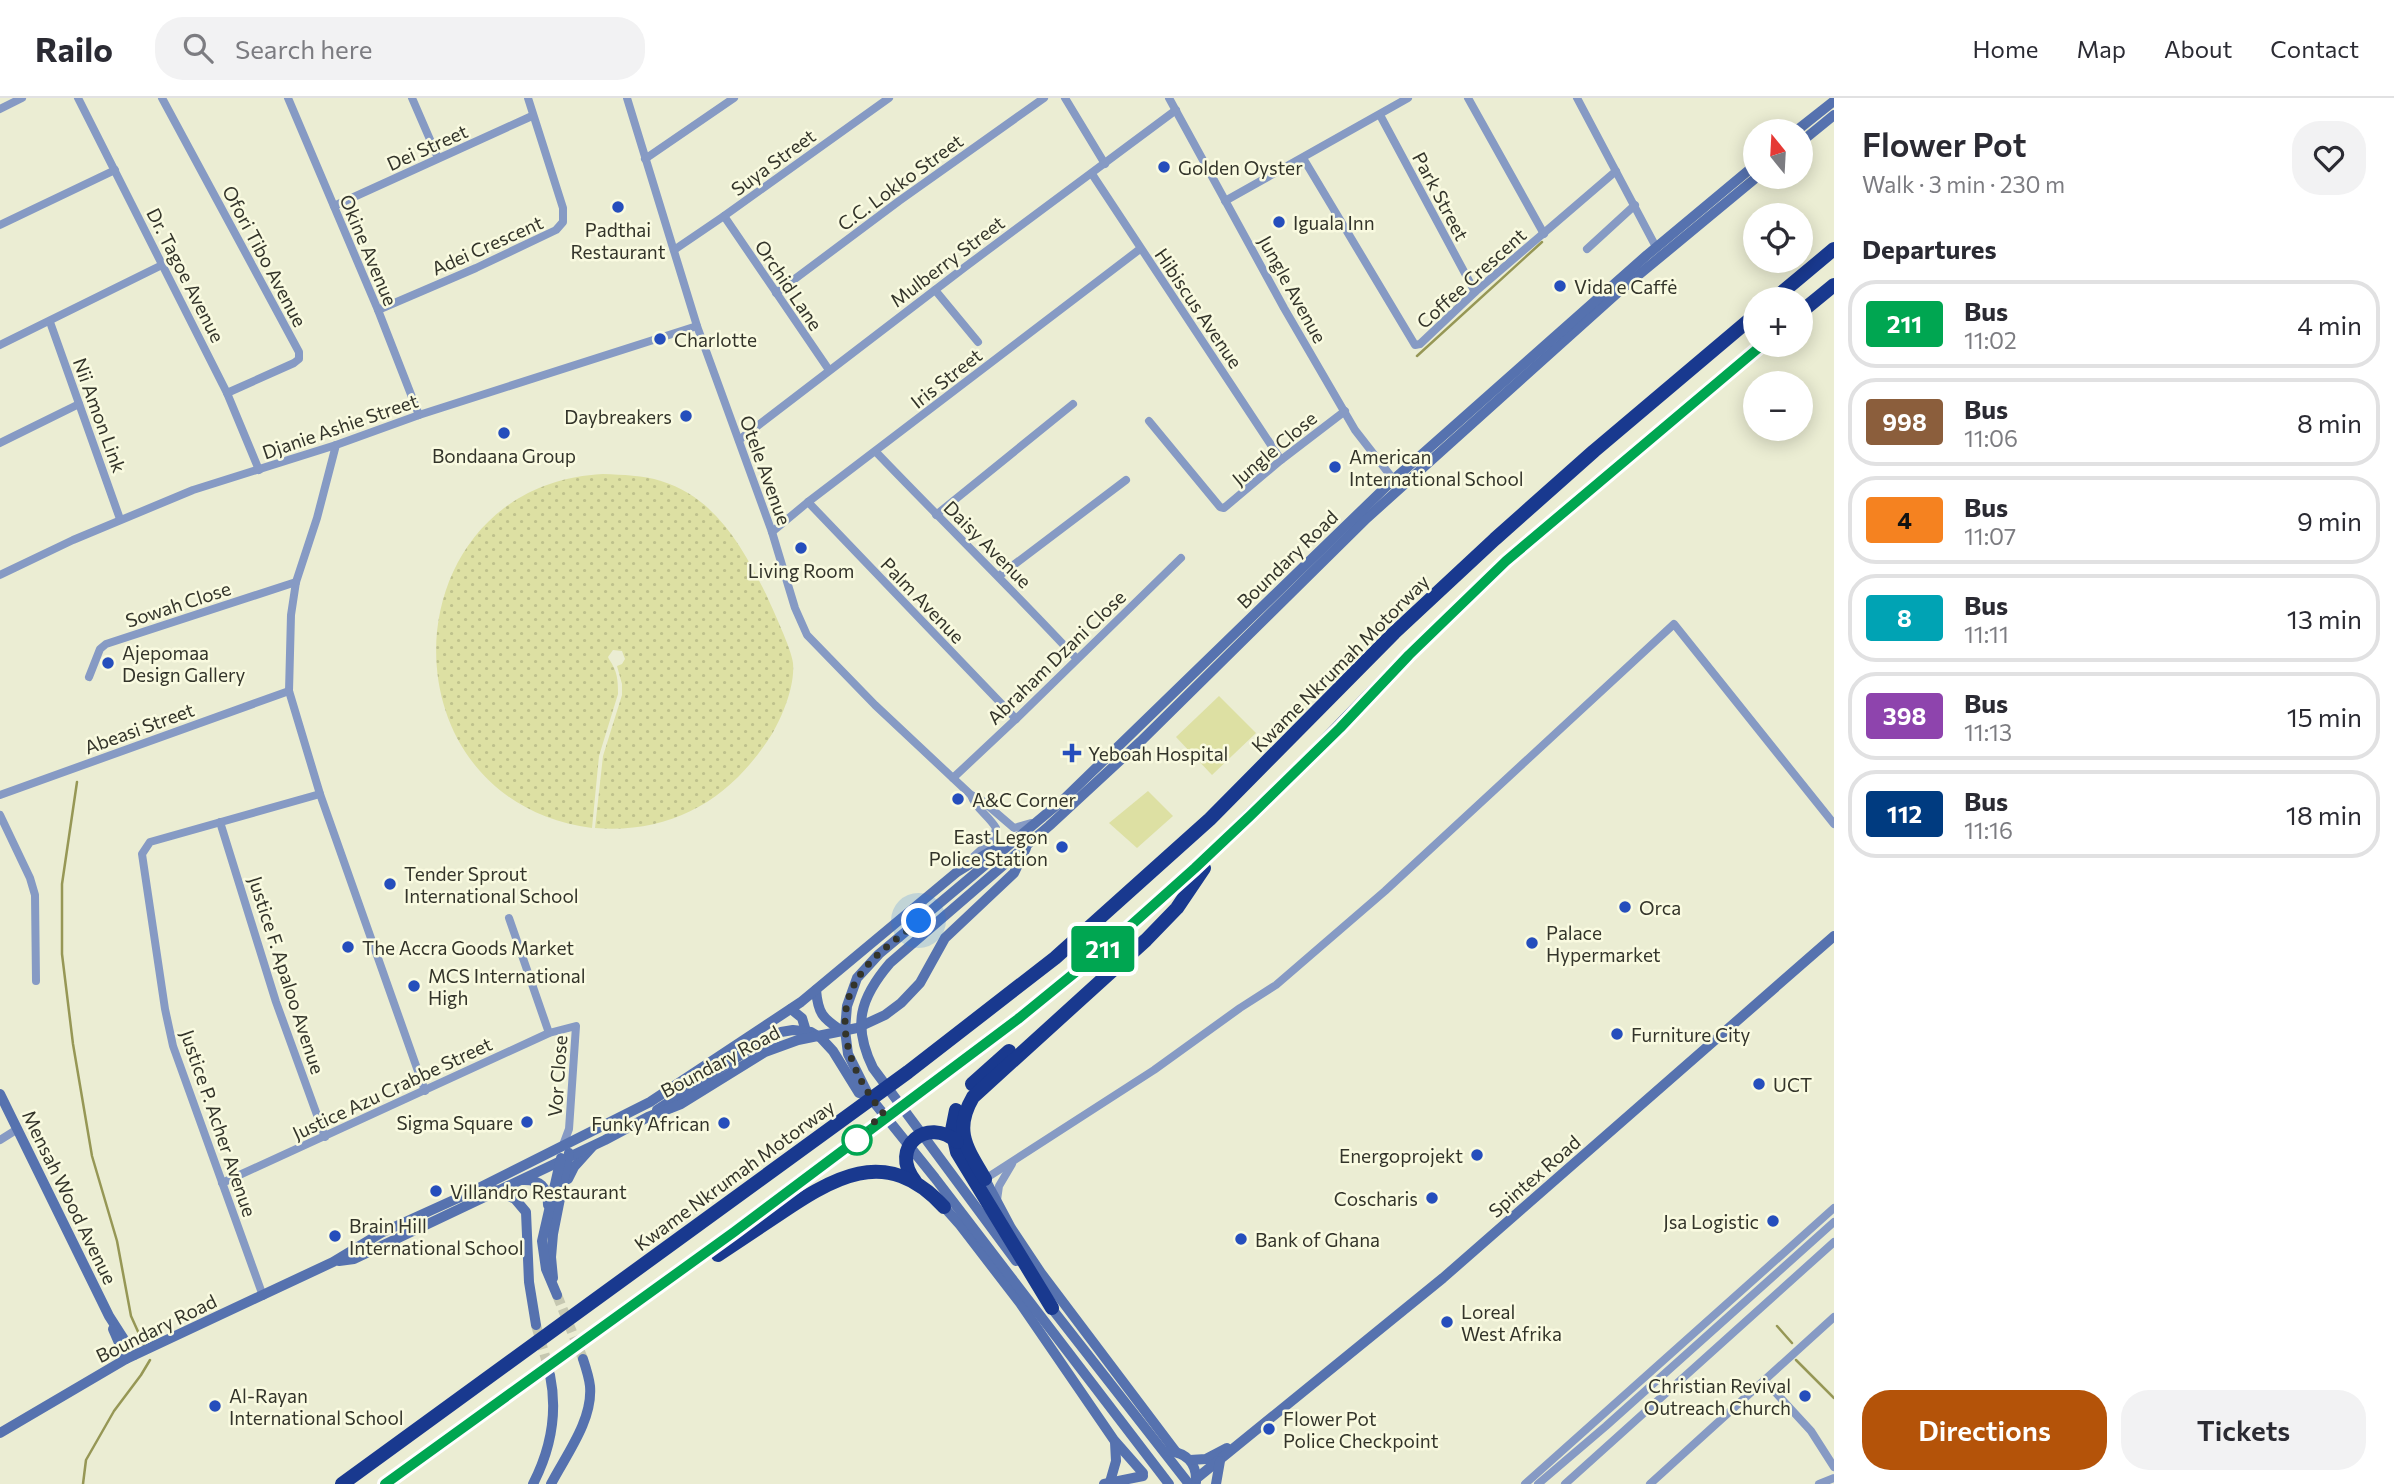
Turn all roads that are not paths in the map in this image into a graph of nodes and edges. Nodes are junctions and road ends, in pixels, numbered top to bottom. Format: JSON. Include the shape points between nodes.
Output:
{"nodes":[{"id":1,"x":22,"y":98,"type":"edge"},
{"id":2,"x":78,"y":98,"type":"edge"},
{"id":3,"x":162,"y":98,"type":"edge"},
{"id":4,"x":288,"y":98,"type":"edge"},
{"id":5,"x":412,"y":98,"type":"edge"},
{"id":6,"x":528,"y":98,"type":"edge"},
{"id":7,"x":627,"y":98,"type":"edge"},
{"id":8,"x":734,"y":98,"type":"edge"},
{"id":9,"x":889,"y":98,"type":"edge"},
{"id":10,"x":1044,"y":98,"type":"edge"},
{"id":11,"x":1065,"y":98,"type":"edge"},
{"id":12,"x":1170,"y":98,"type":"edge"},
{"id":13,"x":1408,"y":98,"type":"edge"},
{"id":14,"x":1468,"y":98,"type":"edge"},
{"id":15,"x":1577,"y":98,"type":"edge"},
{"id":16,"x":1834,"y":101,"type":"edge"},
{"id":17,"x":0,"y":109,"type":"edge"},
{"id":18,"x":1176,"y":110,"type":"junction"},
{"id":19,"x":1380,"y":115,"type":"junction"},
{"id":20,"x":1834,"y":115,"type":"edge"},
{"id":21,"x":533,"y":116,"type":"junction"},
{"id":22,"x":1811,"y":119,"type":"edge"},
{"id":23,"x":1813,"y":132,"type":"edge"},
{"id":24,"x":438,"y":158,"type":"junction"},
{"id":25,"x":1303,"y":158,"type":"junction"},
{"id":26,"x":645,"y":159,"type":"junction"},
{"id":27,"x":1105,"y":164,"type":"junction"},
{"id":28,"x":115,"y":170,"type":"junction"},
{"id":29,"x":1616,"y":171,"type":"junction"},
{"id":30,"x":1092,"y":174,"type":"junction"},
{"id":31,"x":1743,"y":175,"type":"edge"},
{"id":32,"x":1743,"y":189,"type":"edge"},
{"id":33,"x":1226,"y":201,"type":"junction"},
{"id":34,"x":1635,"y":205,"type":"junction"},
{"id":35,"x":334,"y":206,"type":"junction"},
{"id":36,"x":724,"y":216,"type":"junction"},
{"id":37,"x":0,"y":225,"type":"edge"},
{"id":38,"x":1544,"y":234,"type":"junction"},
{"id":39,"x":1656,"y":247,"type":"junction"},
{"id":40,"x":1140,"y":249,"type":"junction"},
{"id":41,"x":1587,"y":249,"type":"dead end"},
{"id":42,"x":1834,"y":249,"type":"edge"},
{"id":43,"x":674,"y":250,"type":"junction"},
{"id":44,"x":164,"y":264,"type":"junction"},
{"id":45,"x":1834,"y":285,"type":"edge"},
{"id":46,"x":1788,"y":287,"type":"edge"},
{"id":47,"x":935,"y":290,"type":"junction"},
{"id":48,"x":1475,"y":292,"type":"junction"},
{"id":49,"x":776,"y":293,"type":"junction"},
{"id":50,"x":1813,"y":302,"type":"edge"},
{"id":51,"x":378,"y":310,"type":"junction"},
{"id":52,"x":50,"y":322,"type":"junction"},
{"id":53,"x":1743,"y":325,"type":"edge"},
{"id":54,"x":697,"y":326,"type":"junction"},
{"id":55,"x":978,"y":342,"type":"dead end"},
{"id":56,"x":0,"y":345,"type":"edge"},
{"id":57,"x":1748,"y":357,"type":"edge"},
{"id":58,"x":829,"y":370,"type":"junction"},
{"id":59,"x":227,"y":393,"type":"junction"},
{"id":60,"x":79,"y":404,"type":"junction"},
{"id":61,"x":1073,"y":404,"type":"dead end"},
{"id":62,"x":1345,"y":411,"type":"junction"},
{"id":63,"x":419,"y":415,"type":"junction"},
{"id":64,"x":1149,"y":421,"type":"dead end"},
{"id":65,"x":739,"y":440,"type":"junction"},
{"id":66,"x":0,"y":443,"type":"edge"},
{"id":67,"x":336,"y":445,"type":"junction"},
{"id":68,"x":876,"y":452,"type":"junction"},
{"id":69,"x":1281,"y":460,"type":"junction"},
{"id":70,"x":259,"y":470,"type":"junction"},
{"id":71,"x":1126,"y":480,"type":"dead end"},
{"id":72,"x":1397,"y":484,"type":"junction"},
{"id":73,"x":808,"y":502,"type":"junction"},
{"id":74,"x":936,"y":515,"type":"junction"},
{"id":75,"x":120,"y":519,"type":"junction"},
{"id":76,"x":772,"y":532,"type":"junction"},
{"id":77,"x":1181,"y":558,"type":"dead end"},
{"id":78,"x":0,"y":575,"type":"edge"},
{"id":79,"x":999,"y":576,"type":"junction"},
{"id":80,"x":296,"y":582,"type":"junction"},
{"id":81,"x":1076,"y":659,"type":"junction"},
{"id":82,"x":89,"y":677,"type":"dead end"},
{"id":83,"x":289,"y":691,"type":"junction"},
{"id":84,"x":1016,"y":719,"type":"junction"},
{"id":85,"x":953,"y":778,"type":"junction"},
{"id":86,"x":320,"y":794,"type":"junction"},
{"id":87,"x":971,"y":794,"type":"junction"},
{"id":88,"x":0,"y":795,"type":"edge"},
{"id":89,"x":0,"y":815,"type":"edge"},
{"id":90,"x":1044,"y":817,"type":"junction"},
{"id":91,"x":220,"y":822,"type":"junction"},
{"id":92,"x":1834,"y":824,"type":"edge"},
{"id":93,"x":1029,"y":844,"type":"junction"},
{"id":94,"x":1220,"y":844,"type":"junction"},
{"id":95,"x":1008,"y":847,"type":"junction"},
{"id":96,"x":957,"y":872,"type":"junction"},
{"id":97,"x":509,"y":918,"type":"dead end"},
{"id":98,"x":1834,"y":936,"type":"edge"},
{"id":99,"x":1115,"y":969,"type":"junction"},
{"id":100,"x":36,"y":981,"type":"dead end"},
{"id":101,"x":816,"y":990,"type":"junction"},
{"id":102,"x":791,"y":1009,"type":"junction"},
{"id":103,"x":576,"y":1026,"type":"joint"},
{"id":104,"x":842,"y":1031,"type":"junction"},
{"id":105,"x":549,"y":1033,"type":"junction"},
{"id":106,"x":798,"y":1040,"type":"junction"},
{"id":107,"x":425,"y":1091,"type":"junction"},
{"id":108,"x":0,"y":1094,"type":"edge"},
{"id":109,"x":869,"y":1096,"type":"junction"},
{"id":110,"x":648,"y":1117,"type":"junction"},
{"id":111,"x":16,"y":1130,"type":"junction"},
{"id":112,"x":325,"y":1137,"type":"junction"},
{"id":113,"x":568,"y":1138,"type":"junction"},
{"id":114,"x":0,"y":1140,"type":"edge"},
{"id":115,"x":594,"y":1145,"type":"junction"},
{"id":116,"x":1018,"y":1156,"type":"junction"},
{"id":117,"x":564,"y":1159,"type":"junction"},
{"id":118,"x":974,"y":1161,"type":"junction"},
{"id":119,"x":985,"y":1179,"type":"junction"},
{"id":120,"x":516,"y":1180,"type":"junction"},
{"id":121,"x":915,"y":1181,"type":"junction"},
{"id":122,"x":222,"y":1183,"type":"junction"},
{"id":123,"x":564,"y":1188,"type":"junction"},
{"id":124,"x":495,"y":1190,"type":"junction"},
{"id":125,"x":996,"y":1200,"type":"junction"},
{"id":126,"x":944,"y":1208,"type":"joint"},
{"id":127,"x":1834,"y":1208,"type":"edge"},
{"id":128,"x":548,"y":1211,"type":"junction"},
{"id":129,"x":1834,"y":1222,"type":"edge"},
{"id":130,"x":1834,"y":1242,"type":"edge"},
{"id":131,"x":333,"y":1262,"type":"junction"},
{"id":132,"x":552,"y":1281,"type":"junction"},
{"id":133,"x":557,"y":1295,"type":"tunnel mouth"},
{"id":134,"x":263,"y":1296,"type":"junction"},
{"id":135,"x":1052,"y":1308,"type":"junction"},
{"id":136,"x":1834,"y":1317,"type":"edge"},
{"id":137,"x":536,"y":1325,"type":"tunnel mouth"},
{"id":138,"x":587,"y":1338,"type":"junction"},
{"id":139,"x":122,"y":1343,"type":"junction"},
{"id":140,"x":135,"y":1355,"type":"junction"},
{"id":141,"x":583,"y":1359,"type":"tunnel mouth"},
{"id":142,"x":107,"y":1370,"type":"junction"},
{"id":143,"x":550,"y":1375,"type":"tunnel mouth"},
{"id":144,"x":1764,"y":1380,"type":"junction"},
{"id":145,"x":0,"y":1432,"type":"edge"},
{"id":146,"x":1251,"y":1435,"type":"junction"},
{"id":147,"x":1114,"y":1440,"type":"junction"},
{"id":148,"x":1176,"y":1451,"type":"junction"},
{"id":149,"x":1190,"y":1460,"type":"junction"},
{"id":150,"x":1220,"y":1461,"type":"junction"},
{"id":151,"x":1834,"y":1467,"type":"edge"},
{"id":152,"x":1143,"y":1477,"type":"edge"},
{"id":153,"x":1834,"y":1478,"type":"edge"},
{"id":154,"x":1195,"y":1482,"type":"edge"},
{"id":155,"x":1107,"y":1483,"type":"edge"},
{"id":156,"x":342,"y":1484,"type":"edge"},
{"id":157,"x":385,"y":1484,"type":"edge"},
{"id":158,"x":533,"y":1484,"type":"edge"},
{"id":159,"x":551,"y":1484,"type":"edge"},
{"id":160,"x":1169,"y":1484,"type":"edge"},
{"id":161,"x":1216,"y":1484,"type":"edge"},
{"id":162,"x":1525,"y":1484,"type":"edge"},
{"id":163,"x":1538,"y":1484,"type":"edge"},
{"id":164,"x":1565,"y":1484,"type":"edge"},
{"id":165,"x":1650,"y":1484,"type":"edge"},
{"id":166,"x":1819,"y":1484,"type":"edge"}],
"edges":[{"from":1,"to":17,"type":"street"},
{"from":2,"to":28,"type":"street","name":"Dr. Tagoe Avenue"},
{"from":3,"to":59,"type":"street","name":"Ofori Tibo Avenue","via":[[299,352],[294,363]]},
{"from":4,"to":35,"type":"street","name":"Okine Avenue"},
{"from":5,"to":24,"type":"street"},
{"from":6,"to":21,"type":"street","name":"Adei Crescent"},
{"from":7,"to":26,"type":"street","name":"Otele Avenue"},
{"from":8,"to":26,"type":"street"},
{"from":9,"to":36,"type":"street","name":"Suya Street"},
{"from":10,"to":49,"type":"street","name":"C.C. Lokko Street"},
{"from":11,"to":27,"type":"street"},
{"from":12,"to":18,"type":"street","name":"Jungle Avenue"},
{"from":13,"to":19,"type":"street"},
{"from":14,"to":38,"type":"street"},
{"from":15,"to":29,"type":"street"},
{"from":16,"to":22,"type":"main road"},
{"from":18,"to":27,"type":"street","name":"Mulberry Street"},
{"from":18,"to":33,"type":"street","name":"Jungle Avenue"},
{"from":19,"to":25,"type":"street"},
{"from":19,"to":48,"type":"street","name":"Park Street"},
{"from":20,"to":23,"type":"main road"},
{"from":21,"to":24,"type":"street","name":"Dei Street"},
{"from":21,"to":51,"type":"street","name":"Adei Crescent","via":[[564,208],[563,222],[556,230],[488,263]]},
{"from":24,"to":35,"type":"street","name":"Dei Street"},
{"from":25,"to":33,"type":"street"},
{"from":25,"to":48,"type":"street","name":"Coffee Crescent","via":[[1412,343],[1420,344]]},
{"from":26,"to":43,"type":"street","name":"Otele Avenue"},
{"from":27,"to":30,"type":"street","name":"Mulberry Street"},
{"from":28,"to":37,"type":"street"},
{"from":28,"to":44,"type":"street","name":"Dr. Tagoe Avenue"},
{"from":29,"to":34,"type":"street"},
{"from":29,"to":38,"type":"street","name":"Coffee Crescent"},
{"from":30,"to":40,"type":"street","name":"Hibiscus Avenue"},
{"from":30,"to":47,"type":"street","name":"Mulberry Street"},
{"from":31,"to":39,"type":"main road","name":"Boundary Road"},
{"from":32,"to":72,"type":"main road","name":"Boundary Road"},
{"from":33,"to":62,"type":"street","name":"Jungle Avenue"},
{"from":34,"to":39,"type":"street"},
{"from":34,"to":41,"type":"street"},
{"from":35,"to":51,"type":"street","name":"Okine Avenue"},
{"from":36,"to":43,"type":"street","name":"Suya Street"},
{"from":36,"to":49,"type":"street","name":"Orchid Lane"},
{"from":38,"to":48,"type":"street","name":"Coffee Crescent"},
{"from":39,"to":72,"type":"main road","name":"Boundary Road"},
{"from":40,"to":68,"type":"street","name":"Iris Street"},
{"from":40,"to":69,"type":"street","name":"Hibiscus Avenue"},
{"from":42,"to":46,"type":"highway"},
{"from":43,"to":54,"type":"street","name":"Otele Avenue"},
{"from":44,"to":52,"type":"street"},
{"from":44,"to":59,"type":"street","name":"Dr. Tagoe Avenue"},
{"from":45,"to":50,"type":"highway"},
{"from":47,"to":55,"type":"street"},
{"from":47,"to":58,"type":"street","name":"Mulberry Street"},
{"from":49,"to":58,"type":"street","name":"Orchid Lane"},
{"from":51,"to":63,"type":"street","name":"Okine Avenue"},
{"from":52,"to":56,"type":"street"},
{"from":52,"to":60,"type":"street","name":"Nii Amon Link"},
{"from":53,"to":156,"type":"highway","name":"Kwame Nkrumah Motorway","via":[[1495,539],[1394,633],[1210,819],[1055,958],[908,1072]]},
{"from":54,"to":63,"type":"street","name":"Djanie Ashie Street"},
{"from":54,"to":65,"type":"street","name":"Otele Avenue"},
{"from":57,"to":94,"type":"highway","via":[[1506,561]]},
{"from":58,"to":65,"type":"street","name":"Mulberry Street"},
{"from":59,"to":70,"type":"street","name":"Dr. Tagoe Avenue"},
{"from":60,"to":66,"type":"street"},
{"from":60,"to":75,"type":"street","name":"Nii Amon Link"},
{"from":61,"to":74,"type":"street"},
{"from":62,"to":69,"type":"street","name":"Jungle Close"},
{"from":62,"to":72,"type":"street","name":"Jungle Avenue"},
{"from":63,"to":67,"type":"street","name":"Djanie Ashie Street"},
{"from":64,"to":69,"type":"street","name":"Jungle Close","via":[[1224,509]]},
{"from":65,"to":76,"type":"street","name":"Otele Avenue"},
{"from":67,"to":70,"type":"street","name":"Djanie Ashie Street"},
{"from":67,"to":80,"type":"street"},
{"from":68,"to":73,"type":"street","name":"Iris Street"},
{"from":68,"to":74,"type":"street","name":"Daisy Avenue"},
{"from":70,"to":75,"type":"street","name":"Djanie Ashie Street"},
{"from":71,"to":79,"type":"street"},
{"from":72,"to":90,"type":"main road","name":"Boundary Road"},
{"from":72,"to":93,"type":"main road","name":"Boundary Road","via":[[1140,742]]},
{"from":73,"to":76,"type":"street","name":"Iris Street"},
{"from":73,"to":84,"type":"street","name":"Palm Avenue"},
{"from":74,"to":79,"type":"street","name":"Daisy Avenue"},
{"from":75,"to":78,"type":"street","name":"Djanie Ashie Street"},
{"from":76,"to":85,"type":"street","name":"Otele Avenue","via":[[795,608],[810,639]]},
{"from":77,"to":81,"type":"street","name":"Abraham Dzani Close"},
{"from":79,"to":81,"type":"street","name":"Daisy Avenue"},
{"from":80,"to":82,"type":"street","name":"Sowah Close","via":[[106,644]]},
{"from":80,"to":83,"type":"street"},
{"from":81,"to":84,"type":"street","name":"Abraham Dzani Close"},
{"from":83,"to":86,"type":"street"},
{"from":83,"to":88,"type":"street","name":"Abeasi Street"},
{"from":84,"to":85,"type":"street","name":"Abraham Dzani Close"},
{"from":85,"to":87,"type":"street","name":"Otele Avenue"},
{"from":86,"to":91,"type":"street","name":"Justice P. Acher Avenue"},
{"from":86,"to":107,"type":"street"},
{"from":87,"to":90,"type":"street","name":"Otele Avenue","via":[[1014,828]]},
{"from":87,"to":96,"type":"street","name":"Otele Avenue","via":[[992,820],[996,835]]},
{"from":89,"to":100,"type":"street","via":[[35,895]]},
{"from":90,"to":95,"type":"main road","name":"Boundary Road"},
{"from":91,"to":112,"type":"street","name":"Justice F. Apaloo Avenue","via":[[276,1002]]},
{"from":91,"to":122,"type":"street","name":"Justice P. Acher Avenue","via":[[150,842],[142,855],[173,1046]]},
{"from":92,"to":116,"type":"street","via":[[1674,624],[1385,891],[1276,985]]},
{"from":93,"to":104,"type":"main road","name":"Boundary Road","via":[[1014,873],[945,938],[920,983],[901,1003],[874,1021]]},
{"from":93,"to":135,"type":"main road","name":"Boundary Road","via":[[890,963],[868,993],[861,1028],[863,1048],[873,1068]]},
{"from":94,"to":99,"type":"highway","via":[[1177,908]]},
{"from":94,"to":138,"type":"highway","via":[[1110,944],[1018,1019]]},
{"from":95,"to":96,"type":"main road","name":"Boundary Road","via":[[991,851]]},
{"from":95,"to":109,"type":"main road","name":"Boundary Road","via":[[857,978],[845,1030],[848,1054]]},
{"from":96,"to":101,"type":"main road","name":"Boundary Road"},
{"from":97,"to":105,"type":"street"},
{"from":98,"to":146,"type":"main road","name":"Spintex Road","via":[[1443,1278]]},
{"from":99,"to":118,"type":"highway","via":[[973,1097],[962,1124]]},
{"from":99,"to":135,"type":"highway","via":[[985,1070],[955,1112],[952,1130],[957,1152]]},
{"from":101,"to":102,"type":"main road","name":"Boundary Road"},
{"from":101,"to":104,"type":"main road","via":[[824,1019]]},
{"from":102,"to":106,"type":"main road","via":[[805,1024]]},
{"from":102,"to":113,"type":"main road","name":"Boundary Road","via":[[649,1102]]},
{"from":103,"to":105,"type":"street","name":"Justice Azu Crabbe Street"},
{"from":103,"to":113,"type":"street","name":"Vor Close"},
{"from":104,"to":106,"type":"main road","name":"Boundary Road"},
{"from":105,"to":107,"type":"street","name":"Justice Azu Crabbe Street"},
{"from":106,"to":110,"type":"main road","name":"Boundary Road","via":[[765,1052],[681,1104]]},
{"from":107,"to":112,"type":"street","name":"Justice Azu Crabbe Street"},
{"from":108,"to":111,"type":"main road","name":"Mensah Wood Avenue"},
{"from":109,"to":110,"type":"main road","via":[[859,1093],[821,1038],[793,1030],[729,1061]]},
{"from":109,"to":160,"type":"main road"},
{"from":110,"to":115,"type":"main road","name":"Boundary Road"},
{"from":111,"to":114,"type":"street"},
{"from":111,"to":139,"type":"main road","name":"Mensah Wood Avenue"},
{"from":112,"to":122,"type":"street","name":"Justice Azu Crabbe Street"},
{"from":113,"to":117,"type":"main road"},
{"from":113,"to":131,"type":"main road","name":"Boundary Road"},
{"from":115,"to":117,"type":"main road","name":"Boundary Road"},
{"from":115,"to":123,"type":"main road"},
{"from":116,"to":119,"type":"street"},
{"from":116,"to":125,"type":"street","via":[[1004,1174]]},
{"from":117,"to":120,"type":"main road","name":"Boundary Road"},
{"from":117,"to":123,"type":"main road"},
{"from":117,"to":128,"type":"main road"},
{"from":118,"to":119,"type":"highway"},
{"from":118,"to":121,"type":"highway","via":[[951,1137],[928,1133],[911,1144],[904,1159]]},
{"from":119,"to":125,"type":"main road"},
{"from":120,"to":124,"type":"main road","name":"Boundary Road"},
{"from":120,"to":128,"type":"main road","via":[[542,1184]]},
{"from":121,"to":126,"type":"highway"},
{"from":121,"to":138,"type":"highway","via":[[868,1171],[825,1186],[798,1200],[631,1317]]},
{"from":122,"to":134,"type":"street","name":"Justice P. Acher Avenue"},
{"from":123,"to":132,"type":"main road","via":[[553,1234]]},
{"from":124,"to":131,"type":"main road","name":"Boundary Road","via":[[354,1259]]},
{"from":124,"to":137,"type":"main road","via":[[515,1199],[526,1212]]},
{"from":125,"to":148,"type":"main road","via":[[1041,1273]]},
{"from":126,"to":147,"type":"main road","via":[[1020,1303]]},
{"from":127,"to":162,"type":"street"},
{"from":128,"to":132,"type":"main road","via":[[542,1241]]},
{"from":129,"to":163,"type":"street"},
{"from":130,"to":164,"type":"street"},
{"from":131,"to":134,"type":"main road","name":"Boundary Road"},
{"from":132,"to":133,"type":"main road"},
{"from":134,"to":140,"type":"main road","name":"Boundary Road"},
{"from":135,"to":154,"type":"main road"},
{"from":136,"to":144,"type":"street"},
{"from":138,"to":157,"type":"highway"},
{"from":139,"to":140,"type":"main road","name":"Mensah Wood Avenue"},
{"from":139,"to":140,"type":"main road"},
{"from":139,"to":142,"type":"main road"},
{"from":140,"to":142,"type":"main road","name":"Boundary Road"},
{"from":141,"to":159,"type":"main road","via":[[590,1388],[587,1410]]},
{"from":142,"to":145,"type":"main road","name":"Boundary Road"},
{"from":143,"to":158,"type":"main road","via":[[555,1403],[552,1426],[545,1461]]},
{"from":144,"to":151,"type":"street","via":[[1811,1431]]},
{"from":144,"to":165,"type":"street"},
{"from":146,"to":149,"type":"main road","name":"Spintex Road","via":[[1206,1459]]},
{"from":146,"to":150,"type":"main road","name":"Spintex Road"},
{"from":147,"to":152,"type":"main road"},
{"from":147,"to":155,"type":"main road","via":[[1117,1453]]},
{"from":148,"to":149,"type":"main road"},
{"from":148,"to":152,"type":"main road","via":[[1155,1455]]},
{"from":149,"to":154,"type":"main road"},
{"from":150,"to":154,"type":"main road","name":"Spintex Road"},
{"from":150,"to":161,"type":"main road"},
{"from":152,"to":155,"type":"main road"},
{"from":153,"to":166,"type":"street"}]}
